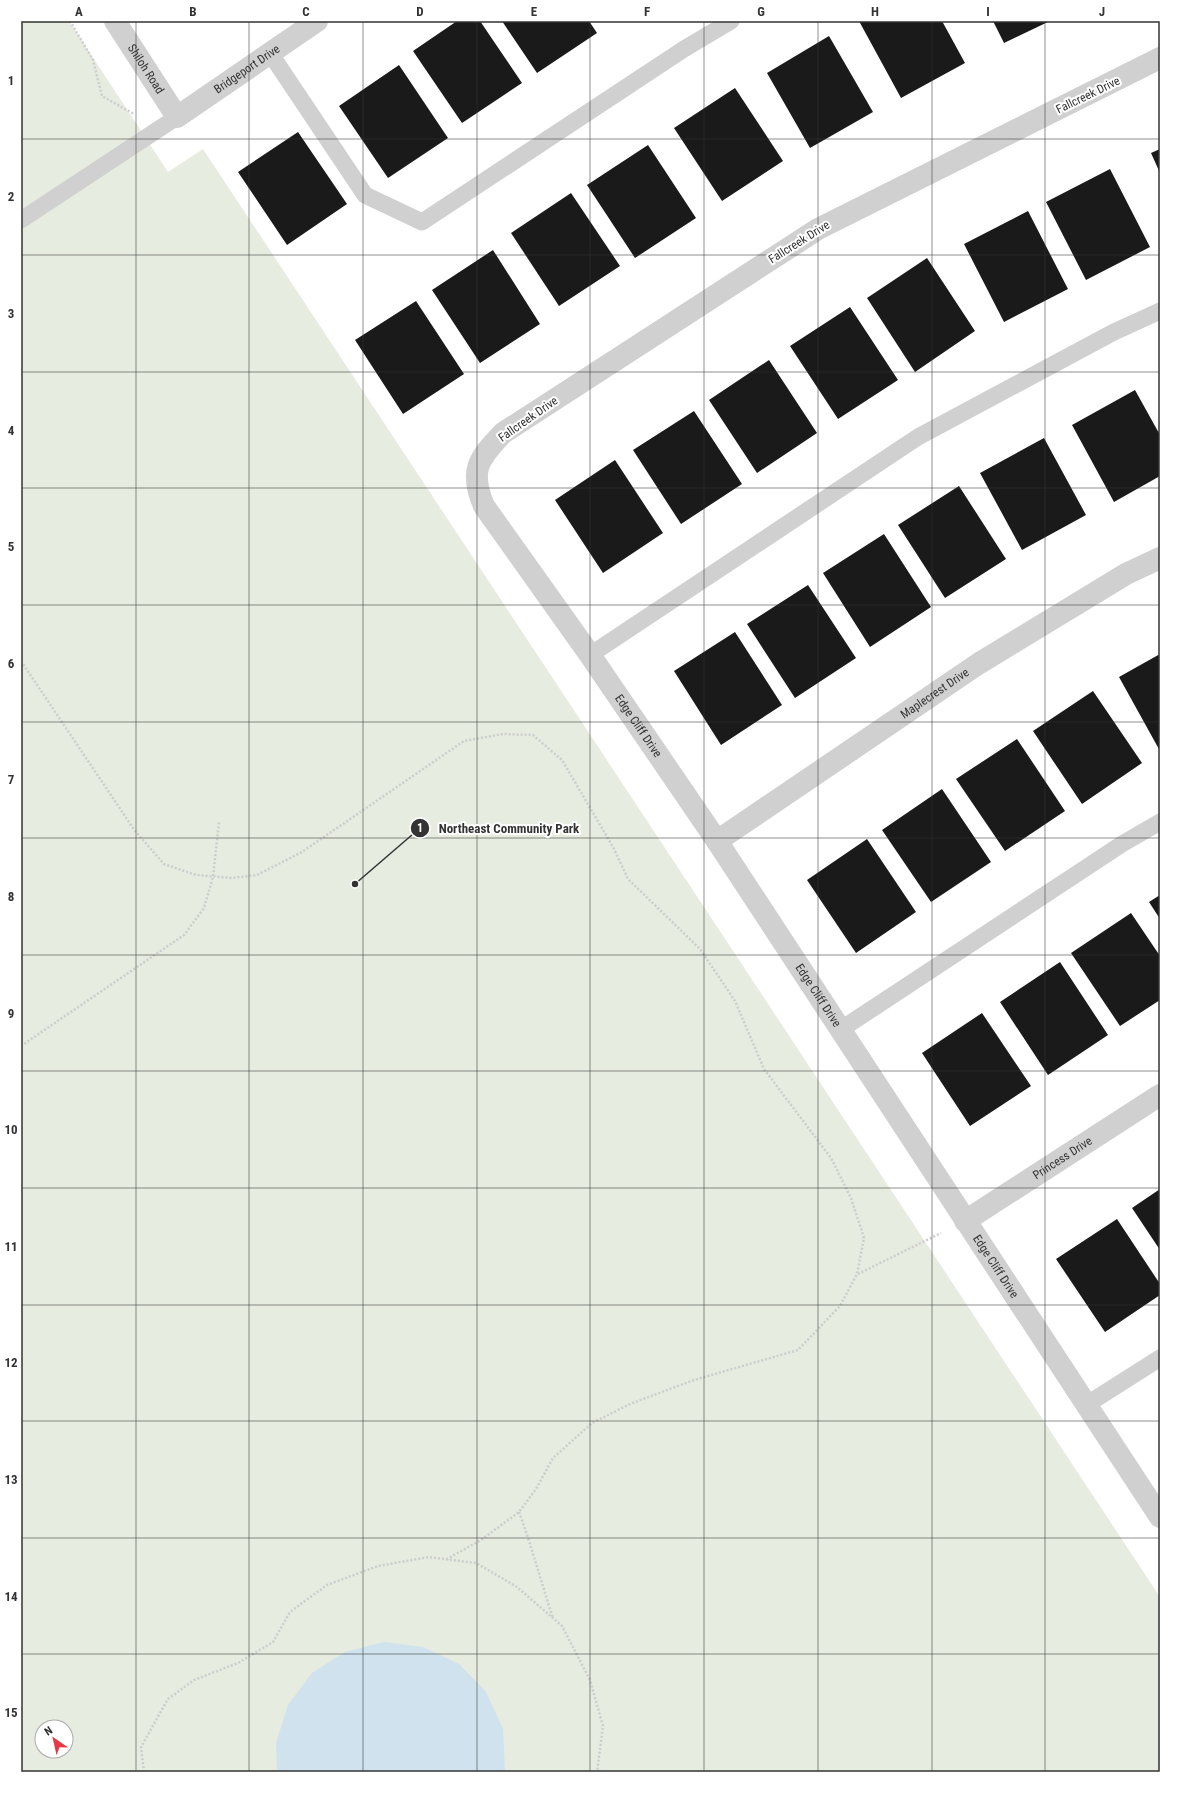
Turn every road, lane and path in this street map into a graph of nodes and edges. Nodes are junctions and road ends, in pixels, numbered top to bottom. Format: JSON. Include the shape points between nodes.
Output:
{"nodes":[{"id":1,"x":70,"y":21,"type":"edge"},
{"id":2,"x":115,"y":21,"type":"edge"},
{"id":3,"x":317,"y":21,"type":"edge"},
{"id":4,"x":731,"y":21,"type":"edge"},
{"id":5,"x":270,"y":53,"type":"junction"},
{"id":6,"x":1160,"y":58,"type":"edge"},
{"id":7,"x":177,"y":117,"type":"junction"},
{"id":8,"x":21,"y":220,"type":"edge"},
{"id":9,"x":1160,"y":311,"type":"edge"},
{"id":10,"x":476,"y":477,"type":"joint"},
{"id":11,"x":1160,"y":558,"type":"edge"},
{"id":12,"x":590,"y":655,"type":"junction"},
{"id":13,"x":21,"y":661,"type":"edge"},
{"id":14,"x":219,"y":822,"type":"dead end"},
{"id":15,"x":1160,"y":822,"type":"edge"},
{"id":16,"x":717,"y":841,"type":"junction"},
{"id":17,"x":213,"y":877,"type":"junction"},
{"id":18,"x":840,"y":1030,"type":"junction"},
{"id":19,"x":21,"y":1046,"type":"edge"},
{"id":20,"x":1160,"y":1095,"type":"edge"},
{"id":21,"x":965,"y":1221,"type":"junction"},
{"id":22,"x":857,"y":1274,"type":"junction"},
{"id":23,"x":1160,"y":1358,"type":"edge"},
{"id":24,"x":1086,"y":1405,"type":"junction"},
{"id":25,"x":519,"y":1512,"type":"junction"},
{"id":26,"x":1160,"y":1517,"type":"edge"},
{"id":27,"x":447,"y":1559,"type":"junction"},
{"id":28,"x":554,"y":1618,"type":"junction"},
{"id":29,"x":144,"y":1772,"type":"edge"},
{"id":30,"x":596,"y":1772,"type":"edge"}],
"edges":[{"from":1,"to":7,"type":"path","via":[[93,60],[102,96],[132,114]]},
{"from":2,"to":7,"type":"street","name":"Shiloh Road"},
{"from":3,"to":5,"type":"street","name":"Bridgeport Drive"},
{"from":4,"to":5,"type":"lane","via":[[684,49],[422,222],[365,195]]},
{"from":5,"to":7,"type":"street","name":"Bridgeport Drive"},
{"from":6,"to":10,"type":"street","name":"Fallcreek Drive","via":[[818,229],[503,433],[483,456]]},
{"from":7,"to":8,"type":"lane"},
{"from":9,"to":12,"type":"lane","via":[[1114,332],[918,437]]},
{"from":10,"to":12,"type":"street","name":"Edge Cliff Drive","via":[[478,492],[484,506]]},
{"from":11,"to":16,"type":"street","name":"Maplecrest Drive","via":[[1126,574],[978,664]]},
{"from":12,"to":16,"type":"street","name":"Edge Cliff Drive"},
{"from":13,"to":17,"type":"path","via":[[135,831],[164,864],[196,875]]},
{"from":14,"to":17,"type":"path"},
{"from":15,"to":18,"type":"lane","via":[[1122,844]]},
{"from":16,"to":18,"type":"street","name":"Edge Cliff Drive"},
{"from":17,"to":19,"type":"path","via":[[204,908],[184,935]]},
{"from":17,"to":22,"type":"path","via":[[257,875],[302,852],[464,741],[503,734],[533,735],[562,760],[613,847],[628,879],[700,949],[735,1001],[764,1069],[831,1158],[851,1198],[864,1238]]},
{"from":18,"to":21,"type":"street","name":"Edge Cliff Drive"},
{"from":20,"to":21,"type":"street","name":"Princess Drive"},
{"from":21,"to":22,"type":"path"},
{"from":21,"to":24,"type":"street","name":"Edge Cliff Drive"},
{"from":22,"to":25,"type":"path","via":[[840,1306],[798,1350],[694,1380],[630,1404],[592,1423],[553,1458],[536,1489]]},
{"from":23,"to":24,"type":"lane"},
{"from":24,"to":26,"type":"street","name":"Edge Cliff Drive"},
{"from":25,"to":27,"type":"path","via":[[481,1540]]},
{"from":25,"to":28,"type":"path","via":[[533,1550],[538,1577]]},
{"from":27,"to":28,"type":"path","via":[[476,1563],[517,1587]]},
{"from":27,"to":29,"type":"path","via":[[429,1557],[378,1566],[327,1585],[290,1612],[273,1642],[238,1663],[194,1680],[168,1699],[141,1747]]},
{"from":28,"to":30,"type":"path","via":[[562,1626],[590,1680],[601,1718],[603,1726]]}]}
